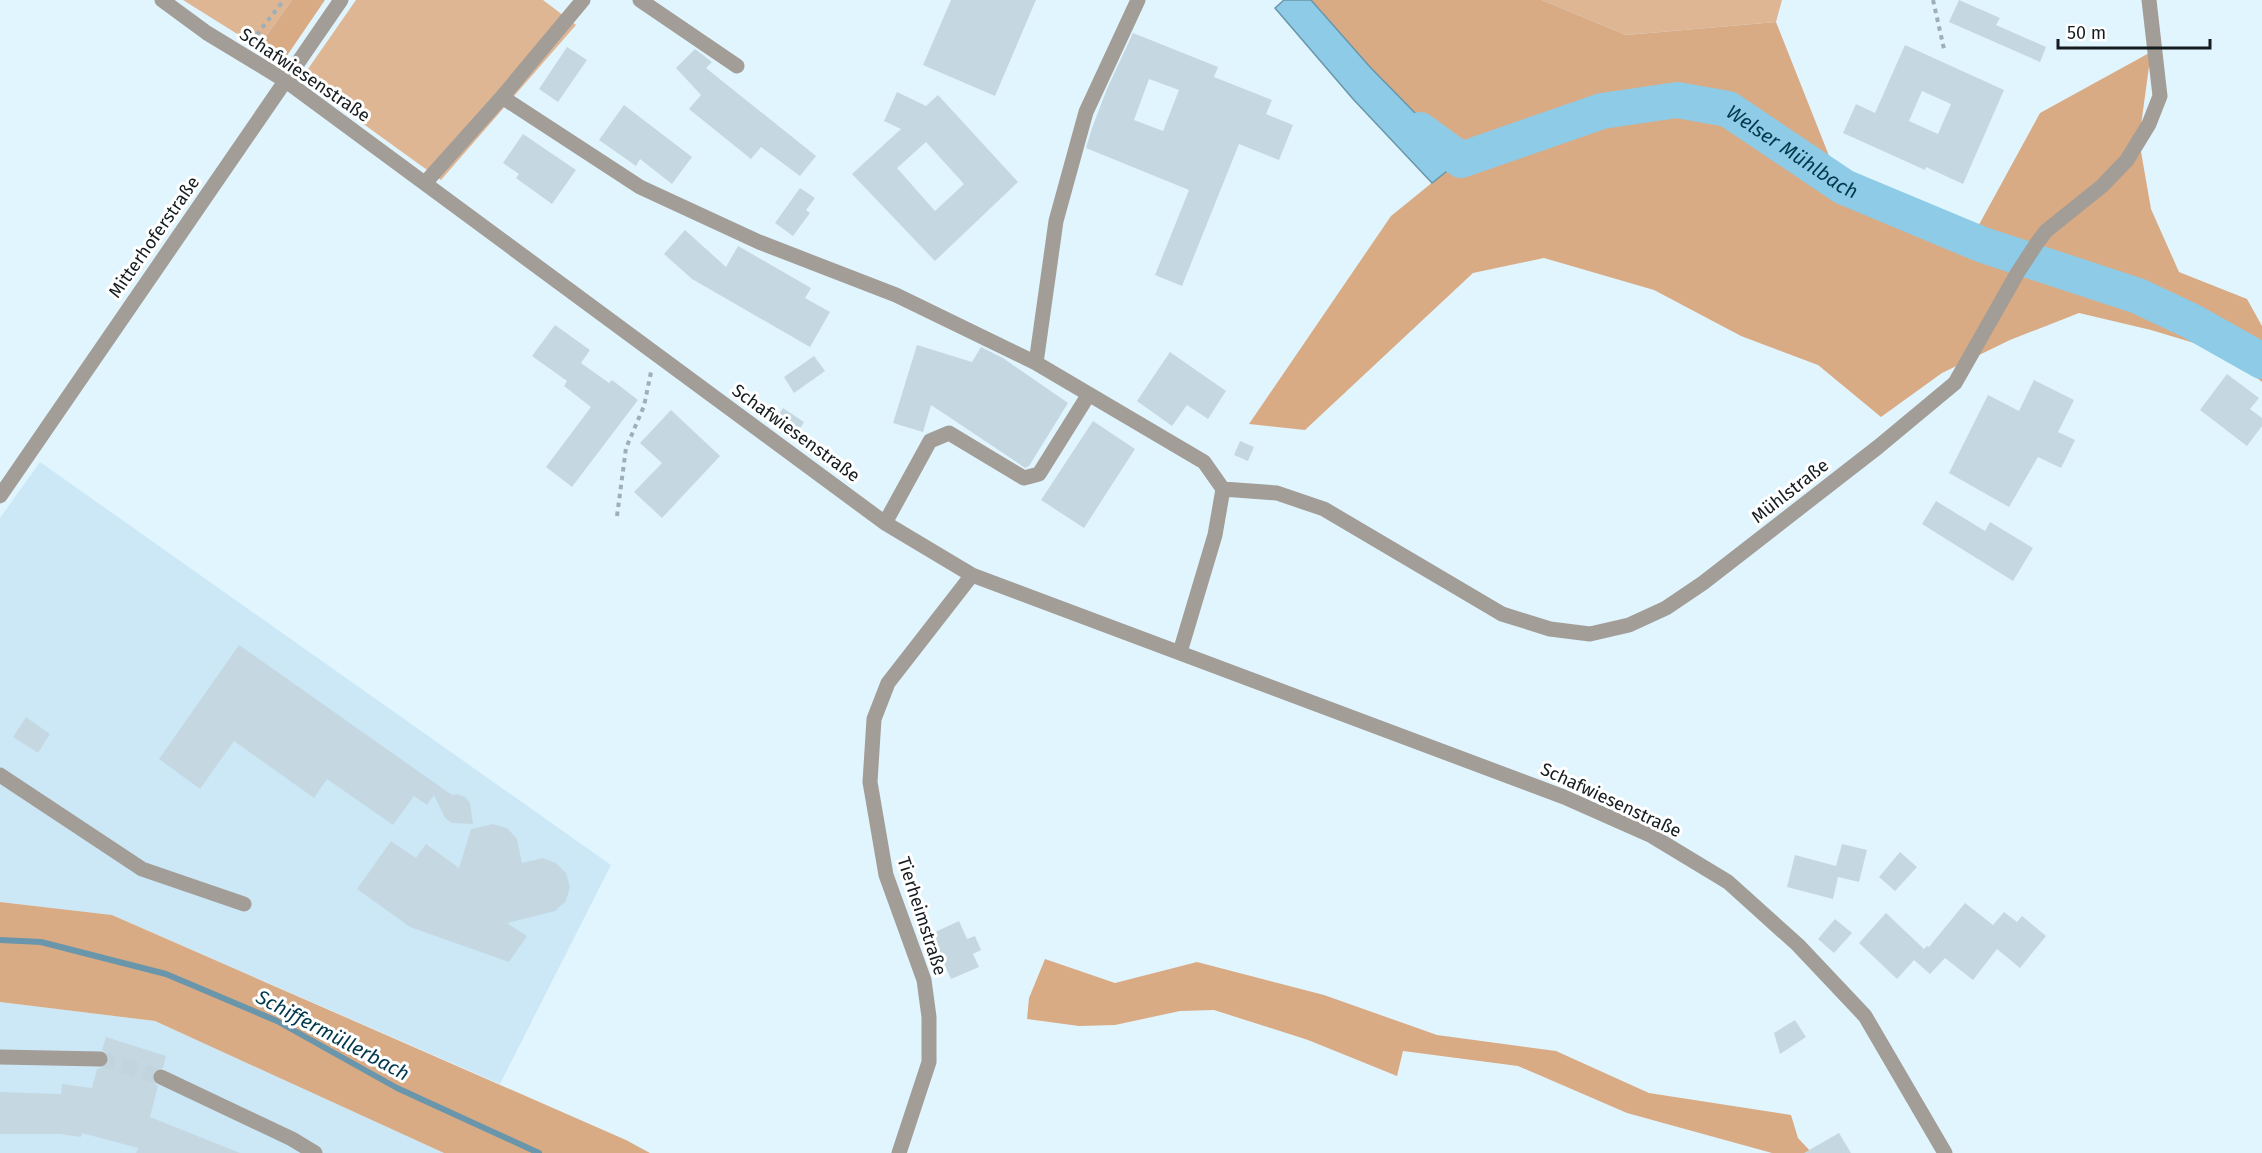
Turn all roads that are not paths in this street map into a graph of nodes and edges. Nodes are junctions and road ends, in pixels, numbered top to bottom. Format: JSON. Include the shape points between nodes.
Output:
{"nodes":[{"id":1,"x":162,"y":0,"type":"edge"},
{"id":2,"x":340,"y":0,"type":"edge"},
{"id":3,"x":583,"y":0,"type":"edge"},
{"id":4,"x":640,"y":0,"type":"edge"},
{"id":5,"x":1137,"y":0,"type":"edge"},
{"id":6,"x":2149,"y":0,"type":"edge"},
{"id":7,"x":737,"y":66,"type":"dead end"},
{"id":8,"x":286,"y":81,"type":"junction"},
{"id":9,"x":502,"y":97,"type":"junction"},
{"id":10,"x":424,"y":183,"type":"junction"},
{"id":11,"x":1036,"y":363,"type":"junction"},
{"id":12,"x":1089,"y":394,"type":"junction"},
{"id":13,"x":1223,"y":489,"type":"junction"},
{"id":14,"x":0,"y":496,"type":"edge"},
{"id":15,"x":885,"y":523,"type":"junction"},
{"id":16,"x":972,"y":575,"type":"junction"},
{"id":17,"x":1180,"y":652,"type":"junction"},
{"id":18,"x":0,"y":775,"type":"edge"},
{"id":19,"x":244,"y":904,"type":"dead end"},
{"id":20,"x":0,"y":1057,"type":"edge"},
{"id":21,"x":100,"y":1059,"type":"tunnel mouth"},
{"id":22,"x":161,"y":1077,"type":"tunnel mouth"},
{"id":23,"x":315,"y":1153,"type":"edge"},
{"id":24,"x":899,"y":1153,"type":"edge"},
{"id":25,"x":1945,"y":1153,"type":"edge"}],
"edges":[{"from":1,"to":8,"type":"street","name":"Schafwiesenstraße","via":[[207,33]]},
{"from":2,"to":8,"type":"street","name":"Mitterhoferstraße"},
{"from":3,"to":9,"type":"street"},
{"from":4,"to":7,"type":"street"},
{"from":5,"to":11,"type":"street","via":[[1086,112],[1074,155],[1056,220]]},
{"from":6,"to":13,"type":"street","name":"Mühlstraße","via":[[2160,96],[2149,124],[2127,160],[2037,243],[1955,383],[1878,447],[1666,608],[1629,625],[1590,634],[1550,628],[1502,614],[1324,508],[1277,493]]},
{"from":8,"to":10,"type":"street","name":"Schafwiesenstraße"},
{"from":8,"to":14,"type":"street","name":"Mitterhoferstraße"},
{"from":9,"to":10,"type":"street"},
{"from":9,"to":11,"type":"street","via":[[640,187],[759,242],[896,295]]},
{"from":10,"to":15,"type":"street","name":"Schafwiesenstraße"},
{"from":11,"to":12,"type":"street"},
{"from":12,"to":13,"type":"street","via":[[1204,462]]},
{"from":12,"to":15,"type":"street","via":[[1039,474],[1024,478],[949,433],[930,441]]},
{"from":13,"to":17,"type":"street","via":[[1215,535]]},
{"from":15,"to":16,"type":"street","name":"Schafwiesenstraße"},
{"from":16,"to":17,"type":"street","name":"Schafwiesenstraße"},
{"from":16,"to":24,"type":"street","name":"Tierheimstraße","via":[[888,683],[874,720],[870,782],[886,875],[924,980],[929,1017],[929,1062]]},
{"from":17,"to":25,"type":"street","name":"Schafwiesenstraße","via":[[1564,797],[1652,836],[1728,882],[1798,945],[1865,1016]]},
{"from":18,"to":19,"type":"street","via":[[142,869]]},
{"from":20,"to":21,"type":"street"},
{"from":22,"to":23,"type":"street"}]}
